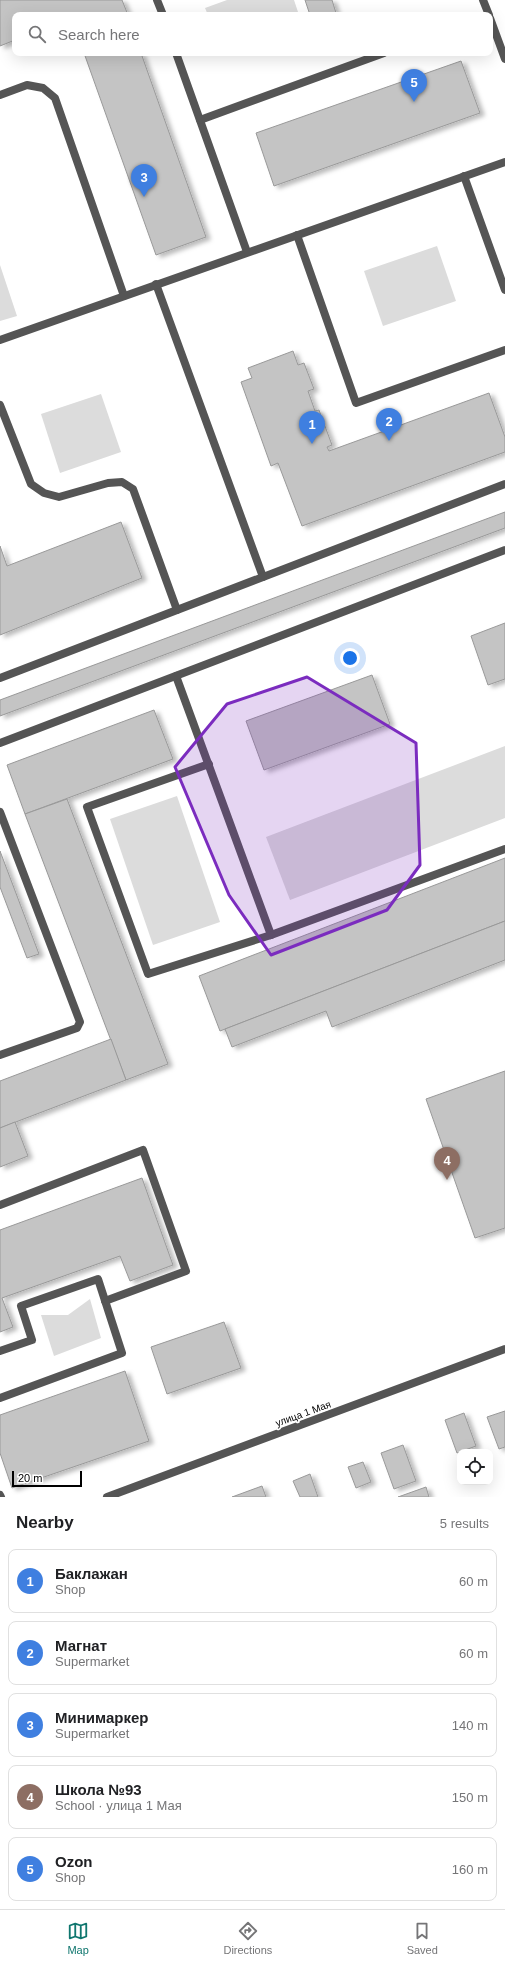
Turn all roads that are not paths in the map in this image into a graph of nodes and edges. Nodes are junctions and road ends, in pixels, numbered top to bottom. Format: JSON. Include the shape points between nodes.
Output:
{"nodes":[{"id":1,"x":157,"y":0,"type":"edge"},
{"id":2,"x":483,"y":0,"type":"edge"},
{"id":3,"x":162,"y":12,"type":"edge"},
{"id":4,"x":488,"y":12,"type":"edge"},
{"id":5,"x":493,"y":26,"type":"edge"},
{"id":6,"x":177,"y":56,"type":"edge"},
{"id":7,"x":376,"y":56,"type":"edge"},
{"id":8,"x":505,"y":59,"type":"edge"},
{"id":9,"x":0,"y":95,"type":"edge"},
{"id":10,"x":200,"y":120,"type":"junction"},
{"id":11,"x":505,"y":162,"type":"edge"},
{"id":12,"x":464,"y":176,"type":"junction"},
{"id":13,"x":297,"y":235,"type":"junction"},
{"id":14,"x":247,"y":252,"type":"junction"},
{"id":15,"x":156,"y":284,"type":"junction"},
{"id":16,"x":505,"y":290,"type":"edge"},
{"id":17,"x":124,"y":296,"type":"junction"},
{"id":18,"x":0,"y":340,"type":"edge"},
{"id":19,"x":505,"y":350,"type":"edge"},
{"id":20,"x":0,"y":405,"type":"edge"},
{"id":21,"x":505,"y":484,"type":"edge"},
{"id":22,"x":505,"y":550,"type":"edge"},
{"id":23,"x":263,"y":577,"type":"junction"},
{"id":24,"x":177,"y":610,"type":"junction"},
{"id":25,"x":176,"y":676,"type":"junction"},
{"id":26,"x":0,"y":678,"type":"edge"},
{"id":27,"x":0,"y":742,"type":"edge"},
{"id":28,"x":209,"y":764,"type":"junction"},
{"id":29,"x":0,"y":812,"type":"edge"},
{"id":30,"x":505,"y":849,"type":"edge"},
{"id":31,"x":271,"y":934,"type":"junction"},
{"id":32,"x":0,"y":1055,"type":"edge"},
{"id":33,"x":0,"y":1205,"type":"edge"},
{"id":34,"x":105,"y":1301,"type":"junction"},
{"id":35,"x":505,"y":1349,"type":"edge"},
{"id":36,"x":0,"y":1351,"type":"edge"},
{"id":37,"x":0,"y":1398,"type":"edge"},
{"id":38,"x":107,"y":1497,"type":"edge"}],
"edges":[{"from":1,"to":3,"type":"street"},
{"from":2,"to":4,"type":"street"},
{"from":5,"to":8,"type":"street"},
{"from":6,"to":10,"type":"street"},
{"from":7,"to":10,"type":"street"},
{"from":9,"to":17,"type":"street","via":[[27,86],[43,88],[55,98]]},
{"from":10,"to":14,"type":"street"},
{"from":11,"to":12,"type":"street"},
{"from":12,"to":13,"type":"street"},
{"from":12,"to":16,"type":"street"},
{"from":13,"to":14,"type":"street"},
{"from":13,"to":19,"type":"street","via":[[356,403]]},
{"from":14,"to":15,"type":"street"},
{"from":15,"to":17,"type":"street"},
{"from":15,"to":23,"type":"street"},
{"from":17,"to":18,"type":"street"},
{"from":20,"to":24,"type":"street","via":[[31,484],[44,493],[58,497],[108,483],[122,482],[133,489]]},
{"from":21,"to":23,"type":"street"},
{"from":22,"to":25,"type":"street"},
{"from":23,"to":24,"type":"street"},
{"from":24,"to":26,"type":"street"},
{"from":25,"to":27,"type":"street"},
{"from":25,"to":28,"type":"street"},
{"from":28,"to":31,"type":"street"},
{"from":28,"to":31,"type":"street","via":[[87,807],[148,974]]},
{"from":29,"to":32,"type":"street","via":[[80,1022],[77,1028]]},
{"from":30,"to":31,"type":"street"},
{"from":33,"to":34,"type":"street","via":[[143,1150],[186,1271]]},
{"from":34,"to":36,"type":"street","via":[[98,1279],[21,1306],[32,1340]]},
{"from":34,"to":37,"type":"street","via":[[122,1353]]},
{"from":35,"to":38,"type":"street","name":"улица 1 Мая"}]}
